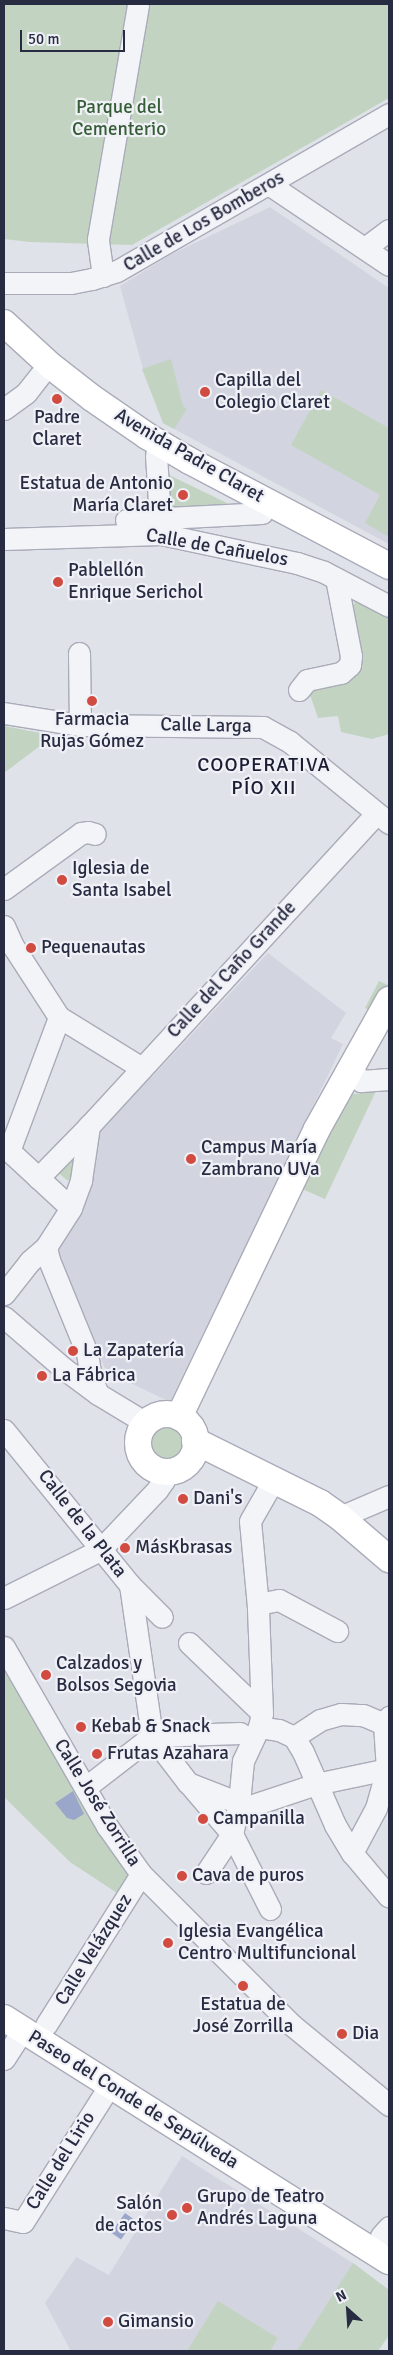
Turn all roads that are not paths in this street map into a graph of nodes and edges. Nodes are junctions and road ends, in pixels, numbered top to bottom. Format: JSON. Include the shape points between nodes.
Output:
{"nodes":[{"id":1,"x":138,"y":4,"type":"edge"},
{"id":2,"x":389,"y":114,"type":"edge"},
{"id":3,"x":270,"y":185,"type":"junction"},
{"id":4,"x":389,"y":230,"type":"edge"},
{"id":5,"x":365,"y":248,"type":"junction"},
{"id":6,"x":389,"y":264,"type":"edge"},
{"id":7,"x":103,"y":276,"type":"junction"},
{"id":8,"x":4,"y":283,"type":"edge"},
{"id":9,"x":4,"y":323,"type":"edge"},
{"id":10,"x":4,"y":340,"type":"edge"},
{"id":11,"x":40,"y":375,"type":"junction"},
{"id":12,"x":4,"y":409,"type":"edge"},
{"id":13,"x":156,"y":455,"type":"junction"},
{"id":14,"x":262,"y":513,"type":"junction"},
{"id":15,"x":160,"y":518,"type":"junction"},
{"id":16,"x":4,"y":525,"type":"edge"},
{"id":17,"x":4,"y":539,"type":"edge"},
{"id":18,"x":389,"y":566,"type":"edge"},
{"id":19,"x":336,"y":578,"type":"junction"},
{"id":20,"x":389,"y":581,"type":"edge"},
{"id":21,"x":389,"y":606,"type":"edge"},
{"id":22,"x":79,"y":654,"type":"dead end"},
{"id":23,"x":299,"y":690,"type":"dead end"},
{"id":24,"x":4,"y":713,"type":"edge"},
{"id":25,"x":80,"y":725,"type":"junction"},
{"id":26,"x":382,"y":818,"type":"edge"},
{"id":27,"x":95,"y":834,"type":"dead end"},
{"id":28,"x":4,"y":889,"type":"edge"},
{"id":29,"x":4,"y":926,"type":"edge"},
{"id":30,"x":389,"y":1000,"type":"edge"},
{"id":31,"x":59,"y":1017,"type":"junction"},
{"id":32,"x":350,"y":1067,"type":"junction"},
{"id":33,"x":142,"y":1068,"type":"junction"},
{"id":34,"x":389,"y":1079,"type":"edge"},
{"id":35,"x":89,"y":1126,"type":"junction"},
{"id":36,"x":6,"y":1148,"type":"edge"},
{"id":37,"x":38,"y":1178,"type":"junction"},
{"id":38,"x":70,"y":1208,"type":"junction"},
{"id":39,"x":46,"y":1247,"type":"junction"},
{"id":40,"x":4,"y":1294,"type":"edge"},
{"id":41,"x":4,"y":1317,"type":"edge"},
{"id":42,"x":98,"y":1394,"type":"junction"},
{"id":43,"x":180,"y":1417,"type":"junction"},
{"id":44,"x":146,"y":1423,"type":"junction"},
{"id":45,"x":4,"y":1430,"type":"edge"},
{"id":46,"x":195,"y":1441,"type":"junction"},
{"id":47,"x":166,"y":1471,"type":"junction"},
{"id":48,"x":273,"y":1481,"type":"junction"},
{"id":49,"x":389,"y":1496,"type":"edge"},
{"id":50,"x":340,"y":1517,"type":"junction"},
{"id":51,"x":100,"y":1550,"type":"junction"},
{"id":52,"x":389,"y":1559,"type":"edge"},
{"id":53,"x":130,"y":1585,"type":"junction"},
{"id":54,"x":4,"y":1598,"type":"edge"},
{"id":55,"x":258,"y":1604,"type":"junction"},
{"id":56,"x":162,"y":1617,"type":"dead end"},
{"id":57,"x":337,"y":1631,"type":"dead end"},
{"id":58,"x":189,"y":1643,"type":"dead end"},
{"id":59,"x":4,"y":1647,"type":"edge"},
{"id":60,"x":272,"y":1732,"type":"junction"},
{"id":61,"x":152,"y":1736,"type":"junction"},
{"id":62,"x":387,"y":1745,"type":"edge"},
{"id":63,"x":188,"y":1783,"type":"junction"},
{"id":64,"x":316,"y":1784,"type":"junction"},
{"id":65,"x":86,"y":1787,"type":"junction"},
{"id":66,"x":239,"y":1806,"type":"junction"},
{"id":67,"x":383,"y":1814,"type":"edge"},
{"id":68,"x":232,"y":1834,"type":"junction"},
{"id":69,"x":352,"y":1853,"type":"junction"},
{"id":70,"x":141,"y":1874,"type":"junction"},
{"id":71,"x":206,"y":1874,"type":"dead end"},
{"id":72,"x":389,"y":1897,"type":"edge"},
{"id":73,"x":270,"y":1910,"type":"dead end"},
{"id":74,"x":4,"y":1999,"type":"edge"},
{"id":75,"x":24,"y":2024,"type":"edge"},
{"id":76,"x":4,"y":2059,"type":"edge"},
{"id":77,"x":110,"y":2085,"type":"junction"},
{"id":78,"x":389,"y":2105,"type":"edge"},
{"id":79,"x":4,"y":2209,"type":"edge"},
{"id":80,"x":13,"y":2220,"type":"edge"},
{"id":81,"x":387,"y":2235,"type":"edge"},
{"id":82,"x":389,"y":2261,"type":"edge"}],
"edges":[{"from":1,"to":7,"type":"street","via":[[98,239]]},
{"from":2,"to":3,"type":"street","name":"Calle de Los Bomberos"},
{"from":3,"to":5,"type":"street"},
{"from":3,"to":7,"type":"street","name":"Calle de Los Bomberos","via":[[149,254]]},
{"from":4,"to":5,"type":"street"},
{"from":5,"to":6,"type":"street"},
{"from":7,"to":8,"type":"street","name":"Calle de Los Bomberos","via":[[66,283]]},
{"from":9,"to":18,"type":"main road","name":"Avenida Padre Claret","via":[[51,366],[147,436]]},
{"from":10,"to":11,"type":"main road","name":"Avenida Padre Claret"},
{"from":11,"to":12,"type":"street","via":[[26,393]]},
{"from":11,"to":13,"type":"main road","name":"Avenida Padre Claret","via":[[63,394]]},
{"from":13,"to":14,"type":"main road","name":"Avenida Padre Claret"},
{"from":13,"to":15,"type":"street","name":"Avenida Padre Claret"},
{"from":14,"to":15,"type":"street","name":"Calle de Cañuelos"},
{"from":14,"to":20,"type":"main road","name":"Avenida Padre Claret"},
{"from":15,"to":16,"type":"street","name":"Calle de Cañuelos"},
{"from":17,"to":19,"type":"street","name":"Calle de Cañuelos","via":[[161,534],[297,563]]},
{"from":19,"to":21,"type":"street","name":"Calle de Cañuelos"},
{"from":19,"to":23,"type":"street","via":[[351,656],[350,666],[341,673],[307,680]]},
{"from":22,"to":25,"type":"street"},
{"from":24,"to":25,"type":"street","name":"Calle Larga"},
{"from":25,"to":26,"type":"street","name":"Calle Larga","via":[[263,727],[290,742]]},
{"from":26,"to":33,"type":"street","name":"Calle del Caño Grande"},
{"from":27,"to":28,"type":"street","via":[[81,834]]},
{"from":29,"to":31,"type":"street","via":[[13,946]]},
{"from":30,"to":32,"type":"main road"},
{"from":31,"to":33,"type":"street"},
{"from":31,"to":36,"type":"street"},
{"from":32,"to":34,"type":"street","via":[[361,1081]]},
{"from":32,"to":43,"type":"main road","via":[[274,1215]]},
{"from":33,"to":35,"type":"street","name":"Calle del Caño Grande"},
{"from":35,"to":37,"type":"street","name":"Calle del Caño Grande"},
{"from":35,"to":38,"type":"street","via":[[82,1180]]},
{"from":36,"to":37,"type":"street"},
{"from":37,"to":38,"type":"street"},
{"from":38,"to":39,"type":"street"},
{"from":39,"to":40,"type":"street","via":[[30,1261]]},
{"from":39,"to":42,"type":"street","via":[[87,1353],[91,1378]]},
{"from":41,"to":42,"type":"street"},
{"from":42,"to":44,"type":"street"},
{"from":43,"to":44,"type":"main road","via":[[162,1414]]},
{"from":43,"to":46,"type":"main road","via":[[191,1427]]},
{"from":44,"to":47,"type":"main road","via":[[138,1440],[140,1454],[149,1465]]},
{"from":45,"to":51,"type":"street","name":"Calle de la Plata","via":[[70,1508]]},
{"from":46,"to":47,"type":"main road","via":[[194,1451],[186,1464]]},
{"from":46,"to":48,"type":"main road"},
{"from":47,"to":51,"type":"street","via":[[157,1490]]},
{"from":48,"to":50,"type":"main road","via":[[320,1503]]},
{"from":48,"to":55,"type":"street","via":[[250,1521]]},
{"from":49,"to":50,"type":"street"},
{"from":50,"to":52,"type":"main road"},
{"from":51,"to":53,"type":"street","name":"Calle de la Plata"},
{"from":51,"to":54,"type":"street"},
{"from":53,"to":56,"type":"street","name":"Calle de la Plata"},
{"from":53,"to":61,"type":"street"},
{"from":55,"to":57,"type":"street","via":[[279,1600]]},
{"from":55,"to":60,"type":"street"},
{"from":58,"to":60,"type":"street"},
{"from":59,"to":65,"type":"street","name":"Calle José Zorrilla"},
{"from":60,"to":61,"type":"street"},
{"from":60,"to":62,"type":"street","via":[[341,1714],[364,1715]]},
{"from":60,"to":64,"type":"street"},
{"from":60,"to":66,"type":"street","via":[[243,1762]]},
{"from":61,"to":63,"type":"street"},
{"from":61,"to":65,"type":"street"},
{"from":62,"to":64,"type":"street"},
{"from":62,"to":67,"type":"street"},
{"from":63,"to":66,"type":"street"},
{"from":63,"to":68,"type":"street"},
{"from":64,"to":66,"type":"street"},
{"from":64,"to":69,"type":"street"},
{"from":65,"to":70,"type":"street","name":"Calle José Zorrilla","via":[[115,1840]]},
{"from":66,"to":68,"type":"street"},
{"from":67,"to":69,"type":"street"},
{"from":68,"to":71,"type":"street"},
{"from":68,"to":73,"type":"street"},
{"from":69,"to":72,"type":"street"},
{"from":70,"to":75,"type":"street","name":"Calle Velázquez"},
{"from":70,"to":78,"type":"street","name":"Calle José Zorrilla","via":[[292,2025]]},
{"from":74,"to":75,"type":"main road","name":"Paseo del Conde de Sepúlveda"},
{"from":75,"to":76,"type":"street","name":"Calle Velázquez"},
{"from":75,"to":77,"type":"main road","name":"Paseo del Conde de Sepúlveda"},
{"from":75,"to":81,"type":"main road","name":"Paseo del Conde de Sepúlveda"},
{"from":77,"to":80,"type":"street","name":"Calle del Lirio"},
{"from":77,"to":82,"type":"main road","name":"Paseo del Conde de Sepúlveda"},
{"from":79,"to":80,"type":"street"}]}
